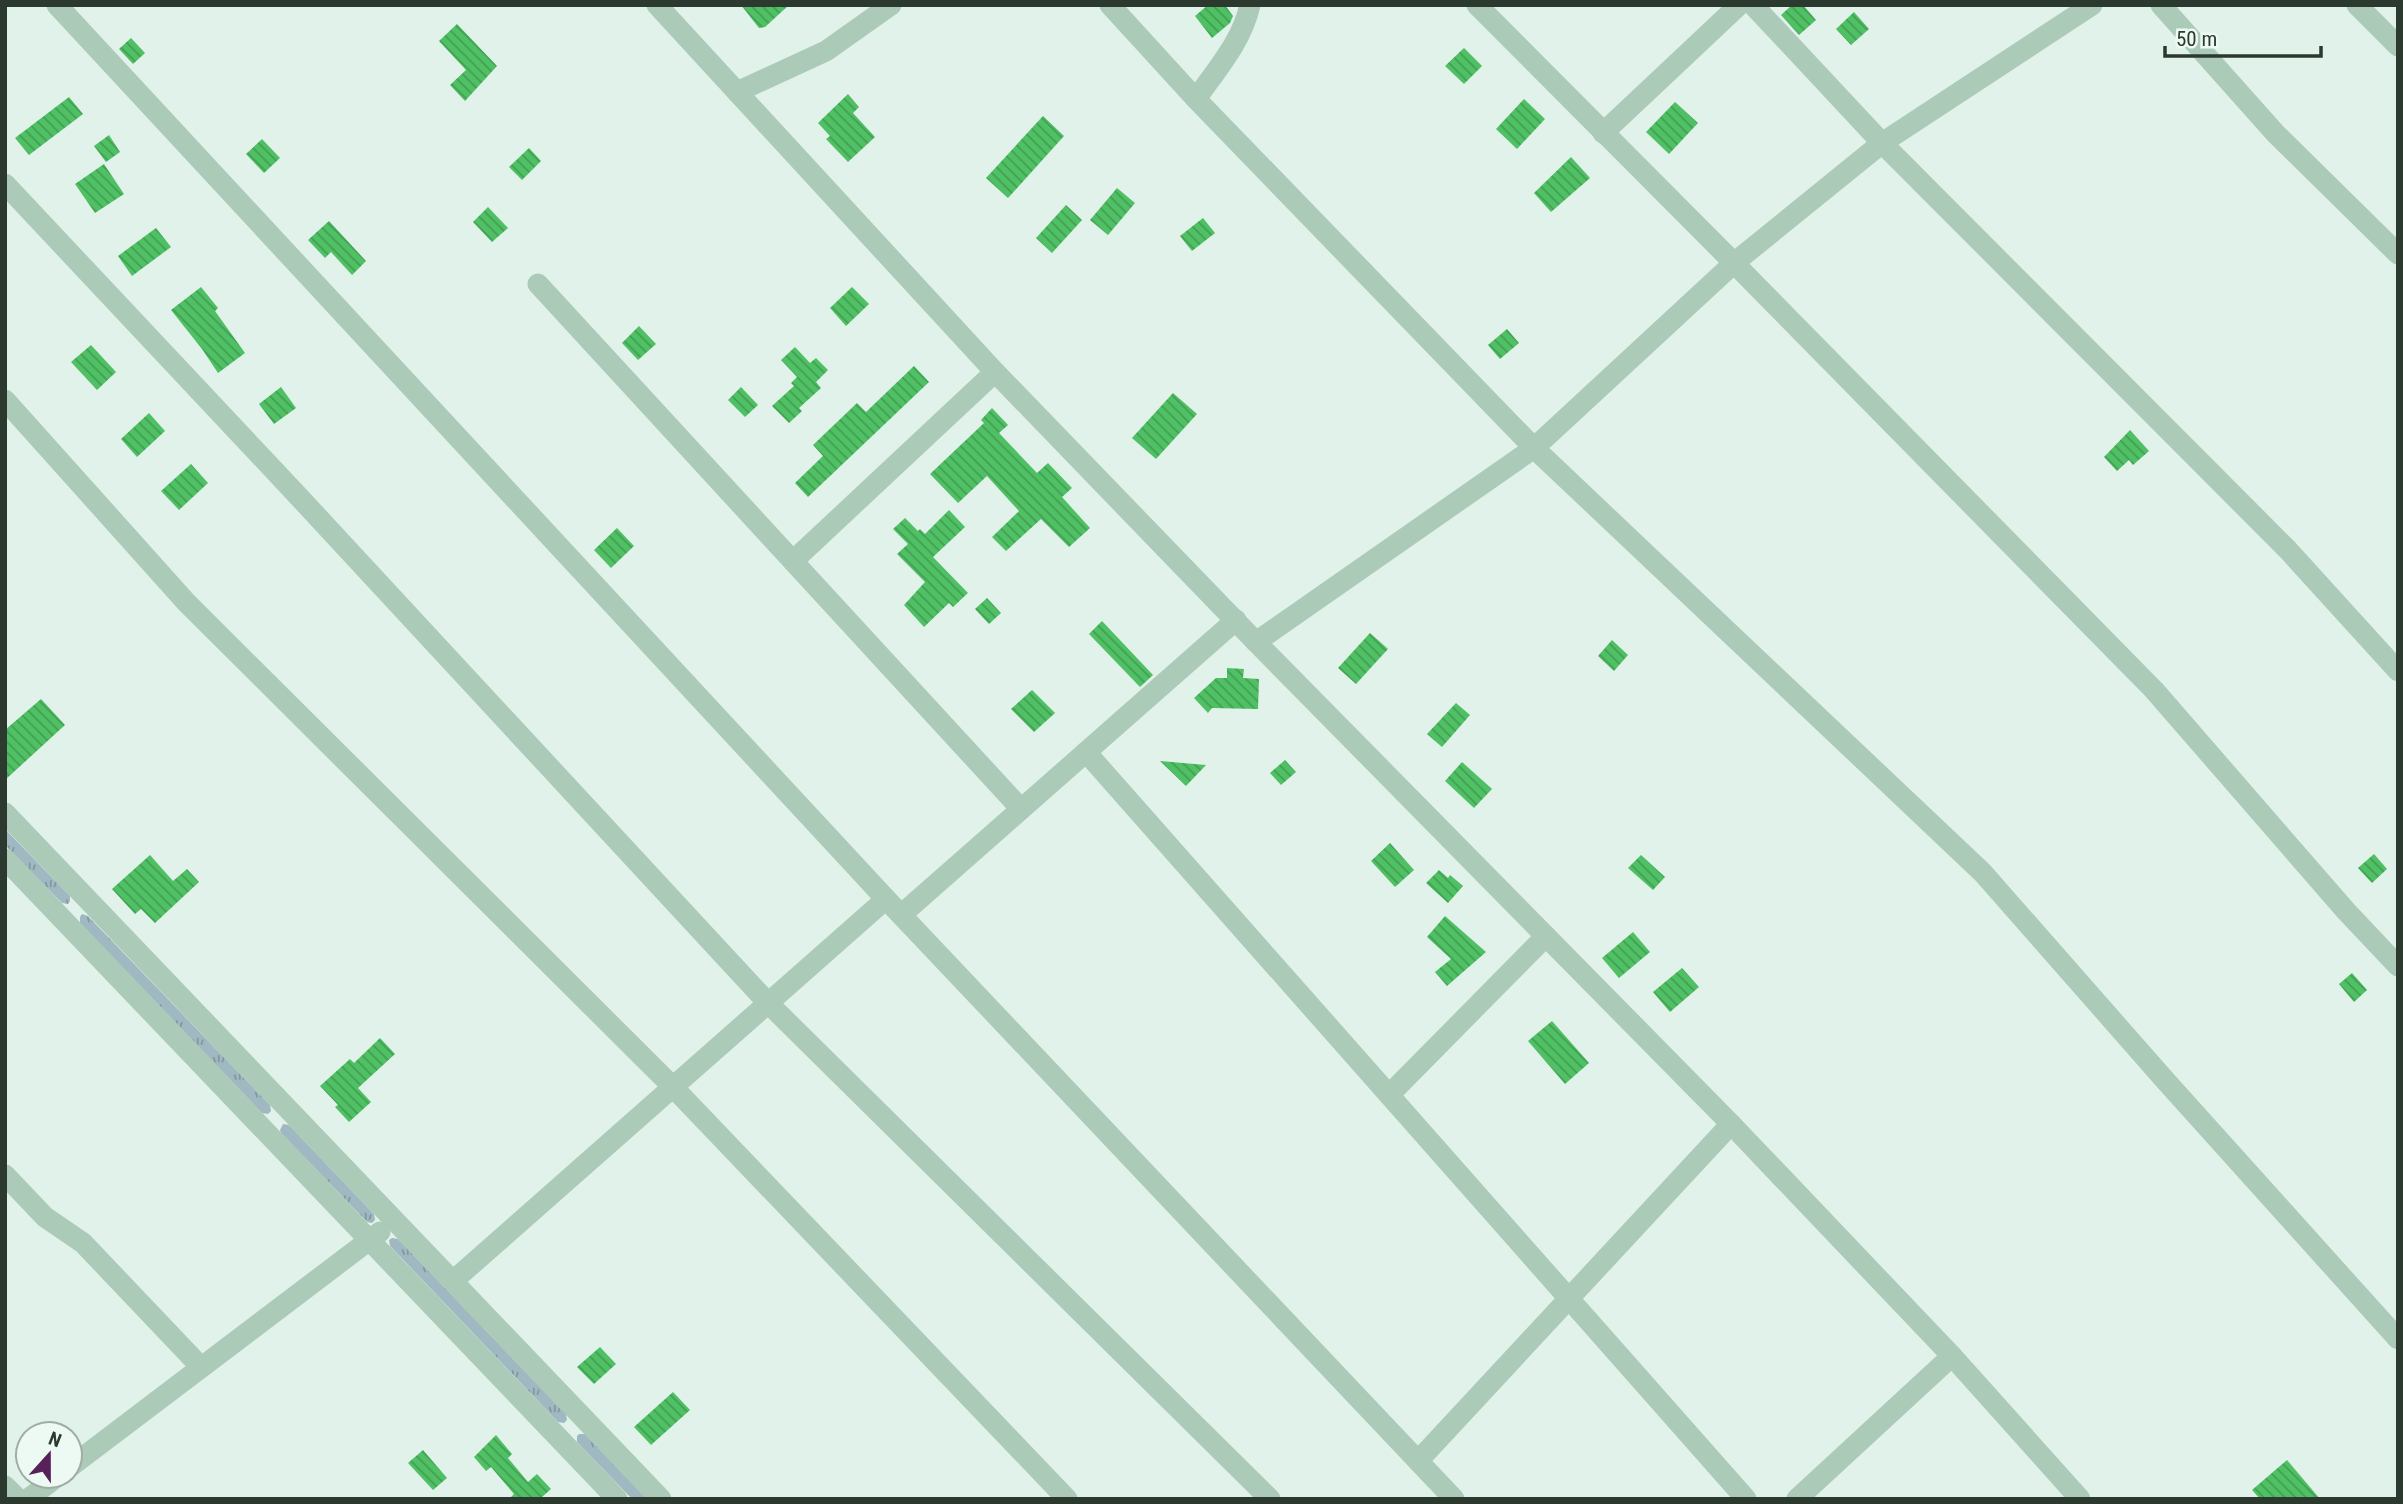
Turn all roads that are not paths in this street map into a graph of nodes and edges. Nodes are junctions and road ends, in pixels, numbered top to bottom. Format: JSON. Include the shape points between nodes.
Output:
{"nodes":[{"id":1,"x":57,"y":5,"type":"edge"},
{"id":2,"x":657,"y":5,"type":"edge"},
{"id":3,"x":891,"y":5,"type":"edge"},
{"id":4,"x":1110,"y":5,"type":"edge"},
{"id":5,"x":1250,"y":5,"type":"edge"},
{"id":6,"x":1477,"y":5,"type":"edge"},
{"id":7,"x":1739,"y":5,"type":"edge"},
{"id":8,"x":1754,"y":5,"type":"edge"},
{"id":9,"x":2092,"y":5,"type":"edge"},
{"id":10,"x":2161,"y":5,"type":"edge"},
{"id":11,"x":2357,"y":5,"type":"edge"},
{"id":12,"x":2398,"y":46,"type":"edge"},
{"id":13,"x":737,"y":92,"type":"junction"},
{"id":14,"x":1196,"y":99,"type":"junction"},
{"id":15,"x":1603,"y":133,"type":"junction"},
{"id":16,"x":1882,"y":143,"type":"junction"},
{"id":17,"x":5,"y":184,"type":"edge"},
{"id":18,"x":2398,"y":254,"type":"edge"},
{"id":19,"x":1734,"y":263,"type":"junction"},
{"id":20,"x":538,"y":284,"type":"dead end"},
{"id":21,"x":995,"y":372,"type":"junction"},
{"id":22,"x":5,"y":400,"type":"edge"},
{"id":23,"x":1534,"y":448,"type":"junction"},
{"id":24,"x":793,"y":561,"type":"junction"},
{"id":25,"x":1236,"y":620,"type":"junction"},
{"id":26,"x":1256,"y":642,"type":"junction"},
{"id":27,"x":2398,"y":671,"type":"edge"},
{"id":28,"x":1086,"y":752,"type":"junction"},
{"id":29,"x":1021,"y":809,"type":"junction"},
{"id":30,"x":5,"y":813,"type":"edge"},
{"id":31,"x":5,"y":859,"type":"edge"},
{"id":32,"x":87,"y":898,"type":"junction"},
{"id":33,"x":886,"y":899,"type":"junction"},
{"id":34,"x":901,"y":915,"type":"junction"},
{"id":35,"x":62,"y":919,"type":"junction"},
{"id":36,"x":1546,"y":936,"type":"junction"},
{"id":37,"x":2398,"y":967,"type":"edge"},
{"id":38,"x":768,"y":1003,"type":"junction"},
{"id":39,"x":672,"y":1086,"type":"junction"},
{"id":40,"x":1389,"y":1095,"type":"junction"},
{"id":41,"x":287,"y":1107,"type":"junction"},
{"id":42,"x":1731,"y":1124,"type":"junction"},
{"id":43,"x":262,"y":1127,"type":"junction"},
{"id":44,"x":5,"y":1175,"type":"edge"},
{"id":45,"x":395,"y":1220,"type":"junction"},
{"id":46,"x":370,"y":1240,"type":"junction"},
{"id":47,"x":453,"y":1281,"type":"junction"},
{"id":48,"x":1569,"y":1298,"type":"junction"},
{"id":49,"x":2395,"y":1329,"type":"edge"},
{"id":50,"x":1952,"y":1356,"type":"junction"},
{"id":51,"x":200,"y":1366,"type":"junction"},
{"id":52,"x":583,"y":1417,"type":"junction"},
{"id":53,"x":558,"y":1437,"type":"junction"},
{"id":54,"x":84,"y":1455,"type":"edge"},
{"id":55,"x":1418,"y":1461,"type":"junction"},
{"id":56,"x":5,"y":1486,"type":"edge"},
{"id":57,"x":18,"y":1499,"type":"edge"},
{"id":58,"x":617,"y":1499,"type":"edge"},
{"id":59,"x":662,"y":1499,"type":"edge"},
{"id":60,"x":1066,"y":1499,"type":"edge"},
{"id":61,"x":1270,"y":1499,"type":"edge"},
{"id":62,"x":1454,"y":1499,"type":"edge"},
{"id":63,"x":1746,"y":1499,"type":"edge"},
{"id":64,"x":1797,"y":1499,"type":"edge"},
{"id":65,"x":2080,"y":1499,"type":"edge"}],
"edges":[{"from":1,"to":33,"type":"street"},
{"from":2,"to":13,"type":"street"},
{"from":3,"to":13,"type":"street","via":[[826,51]]},
{"from":4,"to":14,"type":"street"},
{"from":5,"to":14,"type":"street","via":[[1245,26]]},
{"from":6,"to":15,"type":"street"},
{"from":7,"to":15,"type":"street"},
{"from":8,"to":16,"type":"street"},
{"from":9,"to":16,"type":"street"},
{"from":10,"to":18,"type":"street","via":[[2276,134]]},
{"from":11,"to":12,"type":"street"},
{"from":13,"to":21,"type":"street"},
{"from":14,"to":23,"type":"street"},
{"from":15,"to":19,"type":"street"},
{"from":16,"to":19,"type":"street"},
{"from":16,"to":27,"type":"street","via":[[2288,550]]},
{"from":17,"to":38,"type":"street"},
{"from":19,"to":23,"type":"street"},
{"from":19,"to":37,"type":"street","via":[[2154,690]]},
{"from":20,"to":24,"type":"street"},
{"from":21,"to":24,"type":"street"},
{"from":21,"to":25,"type":"street"},
{"from":22,"to":39,"type":"street","via":[[186,602]]},
{"from":23,"to":26,"type":"street"},
{"from":23,"to":49,"type":"street","via":[[1983,873],[2164,1079]]},
{"from":24,"to":29,"type":"street"},
{"from":25,"to":26,"type":"street"},
{"from":25,"to":28,"type":"street"},
{"from":26,"to":36,"type":"street"},
{"from":28,"to":29,"type":"street"},
{"from":28,"to":40,"type":"street"},
{"from":29,"to":34,"type":"street"},
{"from":30,"to":32,"type":"street"},
{"from":31,"to":35,"type":"street"},
{"from":32,"to":35,"type":"street"},
{"from":32,"to":41,"type":"street"},
{"from":33,"to":34,"type":"street"},
{"from":33,"to":38,"type":"street"},
{"from":34,"to":55,"type":"street"},
{"from":35,"to":43,"type":"street"},
{"from":36,"to":40,"type":"street"},
{"from":36,"to":42,"type":"street"},
{"from":38,"to":39,"type":"street"},
{"from":38,"to":61,"type":"street"},
{"from":39,"to":47,"type":"street"},
{"from":39,"to":60,"type":"street"},
{"from":40,"to":48,"type":"street"},
{"from":41,"to":43,"type":"street"},
{"from":41,"to":45,"type":"street"},
{"from":42,"to":48,"type":"street"},
{"from":42,"to":50,"type":"street"},
{"from":43,"to":46,"type":"street"},
{"from":44,"to":51,"type":"street","via":[[45,1217],[83,1243]]},
{"from":45,"to":46,"type":"street"},
{"from":45,"to":47,"type":"street"},
{"from":46,"to":51,"type":"street"},
{"from":46,"to":53,"type":"street"},
{"from":47,"to":52,"type":"street"},
{"from":48,"to":55,"type":"street"},
{"from":48,"to":63,"type":"street"},
{"from":50,"to":64,"type":"street"},
{"from":50,"to":65,"type":"street"},
{"from":51,"to":54,"type":"street"},
{"from":52,"to":53,"type":"street"},
{"from":52,"to":59,"type":"street"},
{"from":53,"to":58,"type":"street"},
{"from":55,"to":62,"type":"street"},
{"from":56,"to":57,"type":"street"}]}
